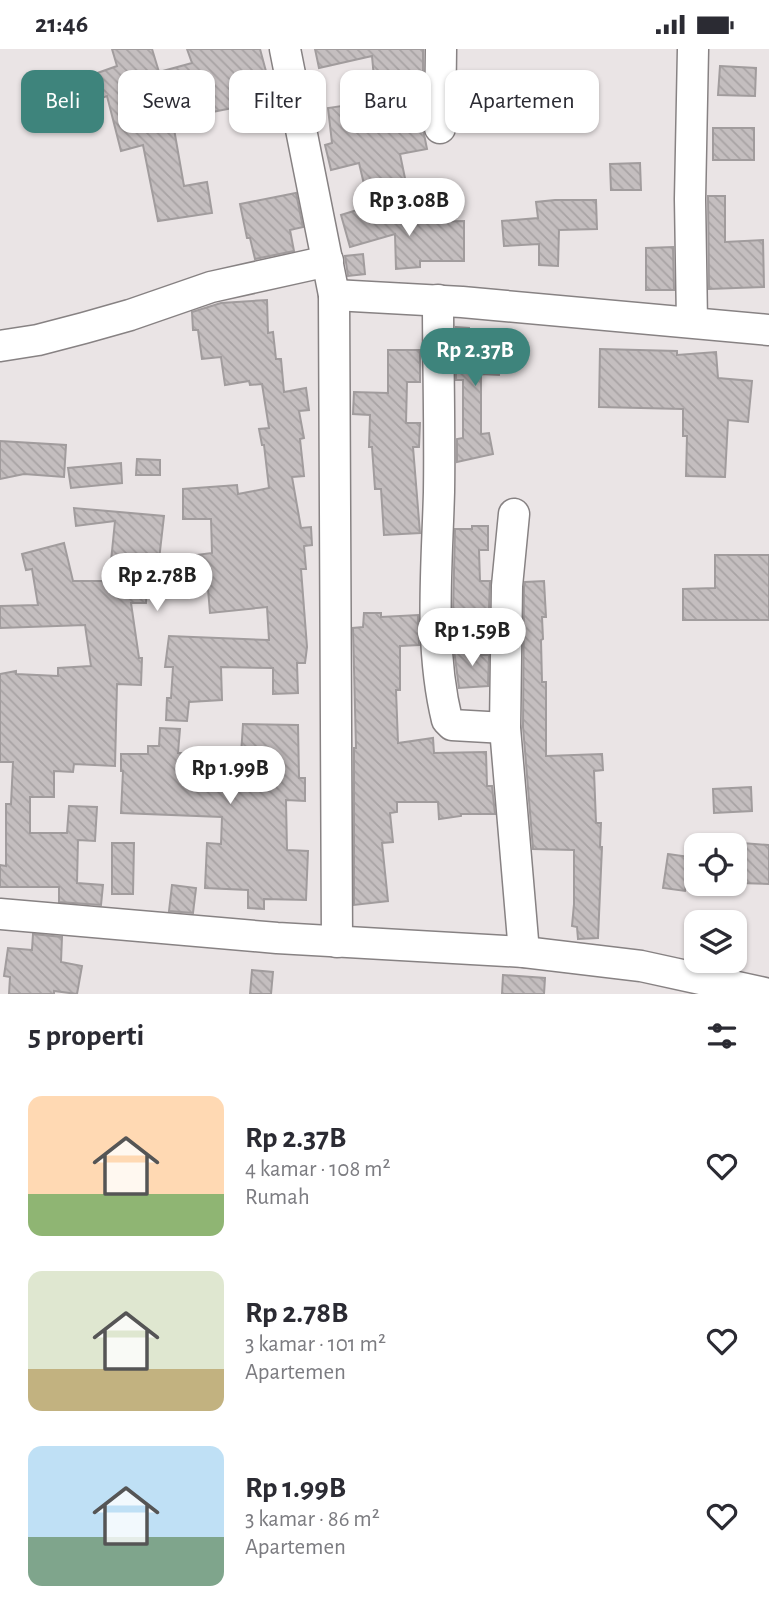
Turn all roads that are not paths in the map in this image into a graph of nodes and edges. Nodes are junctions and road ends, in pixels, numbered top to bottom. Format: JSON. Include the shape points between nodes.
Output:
{"nodes":[{"id":1,"x":285,"y":49,"type":"edge"},
{"id":2,"x":441,"y":49,"type":"edge"},
{"id":3,"x":693,"y":49,"type":"edge"},
{"id":4,"x":440,"y":128,"type":"dead end"},
{"id":5,"x":328,"y":261,"type":"junction"},
{"id":6,"x":334,"y":295,"type":"junction"},
{"id":7,"x":438,"y":300,"type":"junction"},
{"id":8,"x":692,"y":322,"type":"junction"},
{"id":9,"x":769,"y":330,"type":"edge"},
{"id":10,"x":0,"y":346,"type":"edge"},
{"id":11,"x":514,"y":514,"type":"dead end"},
{"id":12,"x":505,"y":728,"type":"junction"},
{"id":13,"x":0,"y":914,"type":"edge"},
{"id":14,"x":337,"y":941,"type":"junction"},
{"id":15,"x":524,"y":951,"type":"junction"},
{"id":16,"x":769,"y":994,"type":"edge"}],
"edges":[{"from":1,"to":5,"type":"street"},
{"from":2,"to":4,"type":"street"},
{"from":3,"to":8,"type":"street"},
{"from":5,"to":6,"type":"street"},
{"from":5,"to":10,"type":"street","via":[[211,287],[130,315]]},
{"from":6,"to":7,"type":"street"},
{"from":6,"to":14,"type":"street"},
{"from":7,"to":8,"type":"street"},
{"from":7,"to":12,"type":"street","via":[[436,617],[444,709],[452,725]]},
{"from":8,"to":9,"type":"street"},
{"from":11,"to":12,"type":"street","via":[[507,586]]},
{"from":12,"to":15,"type":"street"},
{"from":13,"to":14,"type":"street"},
{"from":14,"to":15,"type":"street"},
{"from":15,"to":16,"type":"street","via":[[641,966]]}]}
